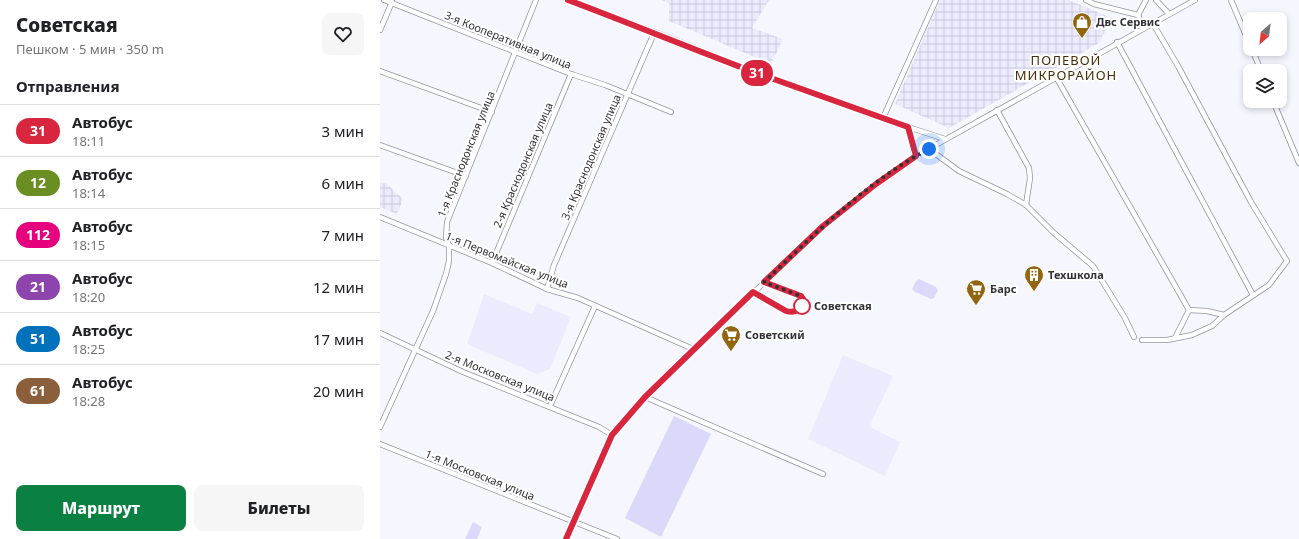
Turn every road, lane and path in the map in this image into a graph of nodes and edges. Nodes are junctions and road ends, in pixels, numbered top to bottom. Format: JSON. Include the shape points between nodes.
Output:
{"nodes":[{"id":1,"x":384,"y":0,"type":"edge"},
{"id":2,"x":536,"y":0,"type":"edge"},
{"id":3,"x":568,"y":0,"type":"edge"},
{"id":4,"x":936,"y":0,"type":"edge"},
{"id":5,"x":1086,"y":0,"type":"edge"},
{"id":6,"x":1146,"y":0,"type":"edge"},
{"id":7,"x":1156,"y":0,"type":"edge"},
{"id":8,"x":1194,"y":0,"type":"edge"},
{"id":9,"x":1231,"y":0,"type":"edge"},
{"id":10,"x":392,"y":1,"type":"edge"},
{"id":11,"x":1093,"y":2,"type":"edge"},
{"id":12,"x":1169,"y":14,"type":"junction"},
{"id":13,"x":1138,"y":15,"type":"junction"},
{"id":14,"x":1152,"y":22,"type":"junction"},
{"id":15,"x":1143,"y":28,"type":"junction"},
{"id":16,"x":1243,"y":28,"type":"edge"},
{"id":17,"x":380,"y":30,"type":"edge"},
{"id":18,"x":654,"y":33,"type":"junction"},
{"id":19,"x":1117,"y":42,"type":"junction"},
{"id":20,"x":516,"y":53,"type":"junction"},
{"id":21,"x":380,"y":71,"type":"edge"},
{"id":22,"x":571,"y":74,"type":"junction"},
{"id":23,"x":1056,"y":77,"type":"junction"},
{"id":24,"x":627,"y":93,"type":"junction"},
{"id":25,"x":1276,"y":108,"type":"edge"},
{"id":26,"x":997,"y":110,"type":"junction"},
{"id":27,"x":492,"y":112,"type":"junction"},
{"id":28,"x":671,"y":112,"type":"dead end"},
{"id":29,"x":883,"y":118,"type":"junction"},
{"id":30,"x":908,"y":127,"type":"junction"},
{"id":31,"x":945,"y":139,"type":"junction"},
{"id":32,"x":380,"y":145,"type":"edge"},
{"id":33,"x":929,"y":149,"type":"junction"},
{"id":34,"x":916,"y":156,"type":"junction"},
{"id":35,"x":1299,"y":163,"type":"edge"},
{"id":36,"x":466,"y":176,"type":"junction"},
{"id":37,"x":1026,"y":205,"type":"junction"},
{"id":38,"x":380,"y":217,"type":"edge"},
{"id":39,"x":449,"y":246,"type":"junction"},
{"id":40,"x":492,"y":263,"type":"junction"},
{"id":41,"x":764,"y":282,"type":"junction"},
{"id":42,"x":547,"y":289,"type":"junction"},
{"id":43,"x":753,"y":292,"type":"junction"},
{"id":44,"x":1253,"y":295,"type":"junction"},
{"id":45,"x":595,"y":306,"type":"junction"},
{"id":46,"x":1189,"y":310,"type":"junction"},
{"id":47,"x":1224,"y":315,"type":"junction"},
{"id":48,"x":380,"y":333,"type":"edge"},
{"id":49,"x":1134,"y":337,"type":"dead end"},
{"id":50,"x":1175,"y":338,"type":"junction"},
{"id":51,"x":1142,"y":340,"type":"dead end"},
{"id":52,"x":693,"y":349,"type":"junction"},
{"id":53,"x":415,"y":350,"type":"junction"},
{"id":54,"x":645,"y":397,"type":"junction"},
{"id":55,"x":550,"y":406,"type":"junction"},
{"id":56,"x":380,"y":427,"type":"edge"},
{"id":57,"x":612,"y":435,"type":"junction"},
{"id":58,"x":380,"y":444,"type":"edge"},
{"id":59,"x":823,"y":474,"type":"dead end"},
{"id":60,"x":574,"y":521,"type":"junction"},
{"id":61,"x":566,"y":539,"type":"edge"},
{"id":62,"x":617,"y":539,"type":"edge"}],
"edges":[{"from":1,"to":10,"type":"street","name":"3-я Кооперативная улица"},
{"from":2,"to":20,"type":"street","name":"1-я Краснодонская улица"},
{"from":3,"to":18,"type":"street"},
{"from":4,"to":29,"type":"street"},
{"from":5,"to":11,"type":"street"},
{"from":6,"to":13,"type":"street"},
{"from":7,"to":12,"type":"street"},
{"from":8,"to":12,"type":"street"},
{"from":9,"to":16,"type":"street"},
{"from":10,"to":17,"type":"street"},
{"from":10,"to":20,"type":"street","name":"3-я Кооперативная улица"},
{"from":11,"to":13,"type":"street"},
{"from":12,"to":14,"type":"street"},
{"from":13,"to":15,"type":"street"},
{"from":14,"to":15,"type":"street"},
{"from":14,"to":44,"type":"street","via":[[1251,202],[1287,261],[1269,285]]},
{"from":15,"to":19,"type":"street"},
{"from":18,"to":24,"type":"street","name":"3-я Краснодонская улица"},
{"from":18,"to":29,"type":"street","via":[[753,72]]},
{"from":19,"to":23,"type":"street"},
{"from":19,"to":44,"type":"street"},
{"from":20,"to":22,"type":"street","name":"3-я Кооперативная улица"},
{"from":20,"to":27,"type":"street","name":"1-я Краснодонская улица"},
{"from":21,"to":27,"type":"street"},
{"from":22,"to":24,"type":"street","name":"3-я Кооперативная улица"},
{"from":22,"to":40,"type":"street","name":"2-я Краснодонская улица"},
{"from":23,"to":26,"type":"street"},
{"from":23,"to":46,"type":"street"},
{"from":24,"to":28,"type":"street","name":"3-я Кооперативная улица"},
{"from":24,"to":42,"type":"street","name":"3-я Краснодонская улица","via":[[554,265]]},
{"from":25,"to":35,"type":"street"},
{"from":26,"to":31,"type":"street"},
{"from":26,"to":37,"type":"street","via":[[1029,168]]},
{"from":27,"to":36,"type":"street","name":"1-я Краснодонская улица"},
{"from":29,"to":30,"type":"street"},
{"from":30,"to":31,"type":"street"},
{"from":30,"to":34,"type":"street"},
{"from":31,"to":33,"type":"street"},
{"from":32,"to":36,"type":"street"},
{"from":33,"to":34,"type":"street"},
{"from":33,"to":37,"type":"street","via":[[959,171]]},
{"from":34,"to":41,"type":"street","via":[[823,226]]},
{"from":36,"to":39,"type":"street","name":"1-я Краснодонская улица","via":[[447,222],[446,238]]},
{"from":37,"to":49,"type":"street","via":[[1092,266]]},
{"from":38,"to":39,"type":"street","name":"1-я Первомайская улица"},
{"from":39,"to":40,"type":"street","name":"1-я Первомайская улица"},
{"from":39,"to":53,"type":"street","name":"1-я Краснодонская улица","via":[[446,274]]},
{"from":40,"to":42,"type":"street","name":"1-я Первомайская улица"},
{"from":41,"to":43,"type":"street"},
{"from":41,"to":43,"type":"street","via":[[798,295],[803,299],[802,306],[792,313]]},
{"from":42,"to":45,"type":"street","name":"1-я Первомайская улица"},
{"from":43,"to":52,"type":"street"},
{"from":44,"to":47,"type":"street"},
{"from":45,"to":52,"type":"street","name":"1-я Первомайская улица"},
{"from":45,"to":55,"type":"street"},
{"from":46,"to":47,"type":"street"},
{"from":46,"to":50,"type":"street"},
{"from":47,"to":50,"type":"street","via":[[1212,326],[1192,335]]},
{"from":48,"to":53,"type":"street","name":"2-я Московская улица"},
{"from":50,"to":51,"type":"street"},
{"from":52,"to":54,"type":"street"},
{"from":53,"to":55,"type":"street","name":"2-я Московская улица"},
{"from":53,"to":56,"type":"street","name":"1-я Краснодонская улица"},
{"from":54,"to":57,"type":"street"},
{"from":54,"to":59,"type":"street"},
{"from":55,"to":57,"type":"street","name":"2-я Московская улица"},
{"from":57,"to":60,"type":"street"},
{"from":58,"to":60,"type":"street","name":"1-я Московская улица"},
{"from":60,"to":61,"type":"street"},
{"from":60,"to":62,"type":"street","name":"1-я Московская улица"}]}
